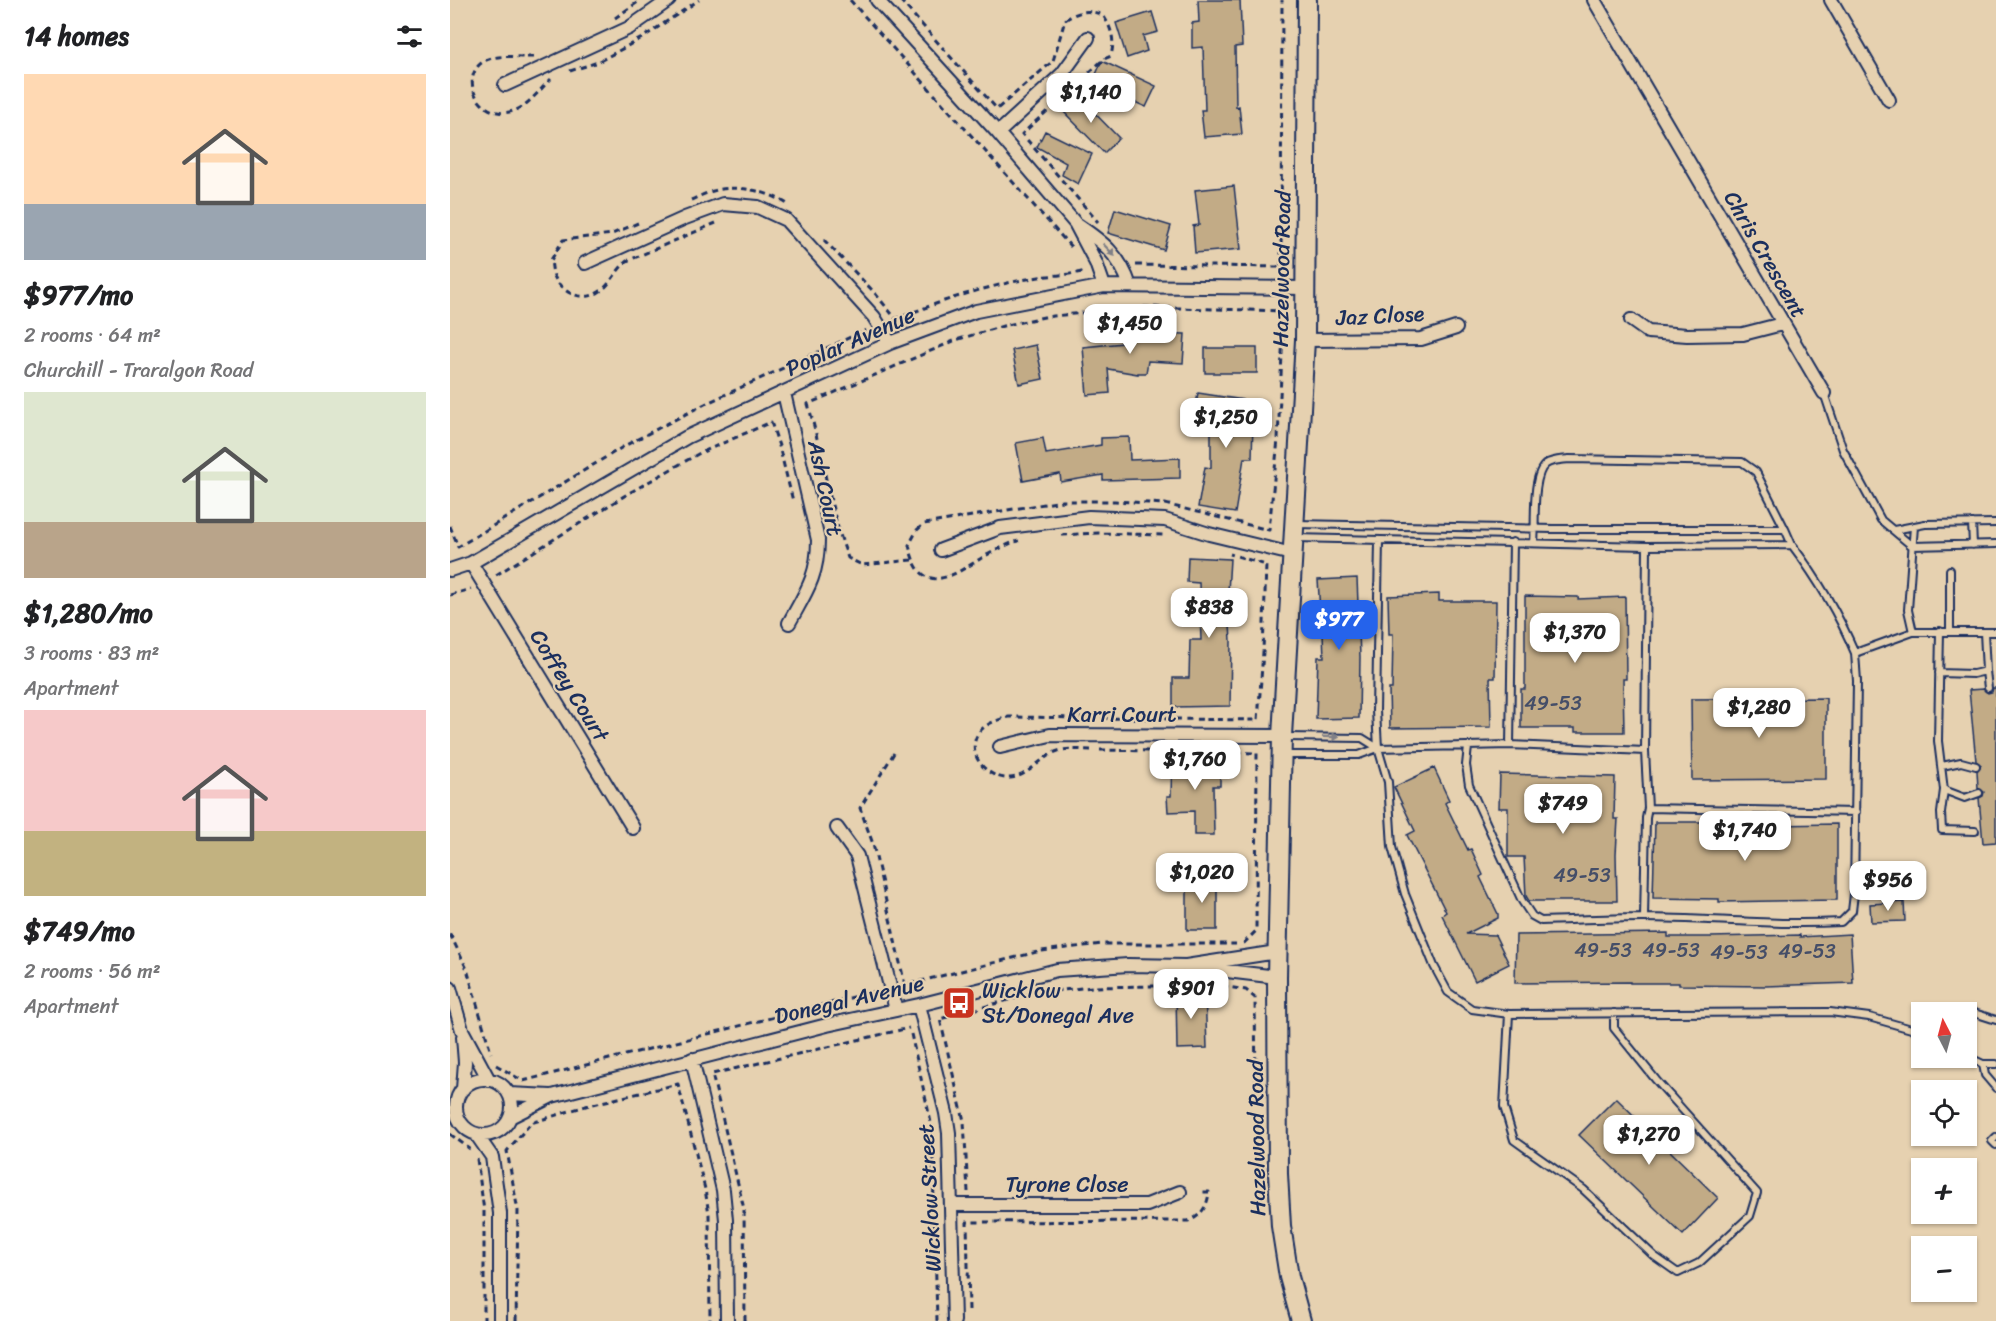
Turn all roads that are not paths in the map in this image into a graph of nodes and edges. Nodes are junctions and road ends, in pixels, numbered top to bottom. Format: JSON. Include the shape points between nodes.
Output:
{"nodes":[{"id":1,"x":669,"y":0,"type":"edge"},
{"id":2,"x":877,"y":0,"type":"edge"},
{"id":3,"x":1307,"y":0,"type":"edge"},
{"id":4,"x":1594,"y":0,"type":"edge"},
{"id":5,"x":1831,"y":0,"type":"edge"},
{"id":6,"x":1088,"y":38,"type":"dead end"},
{"id":7,"x":505,"y":86,"type":"dead end"},
{"id":8,"x":1889,"y":100,"type":"dead end"},
{"id":9,"x":998,"y":133,"type":"junction"},
{"id":10,"x":1075,"y":223,"type":"junction"},
{"id":11,"x":585,"y":263,"type":"dead end"},
{"id":12,"x":1104,"y":286,"type":"junction"},
{"id":13,"x":1130,"y":286,"type":"junction"},
{"id":14,"x":1306,"y":288,"type":"junction"},
{"id":15,"x":1631,"y":320,"type":"dead end"},
{"id":16,"x":1782,"y":324,"type":"junction"},
{"id":17,"x":1456,"y":328,"type":"dead end"},
{"id":18,"x":1305,"y":340,"type":"junction"},
{"id":19,"x":890,"y":343,"type":"junction"},
{"id":20,"x":784,"y":393,"type":"junction"},
{"id":21,"x":1824,"y":393,"type":"joint"},
{"id":22,"x":1972,"y":523,"type":"junction"},
{"id":23,"x":1996,"y":523,"type":"edge"},
{"id":24,"x":1914,"y":526,"type":"junction"},
{"id":25,"x":1504,"y":528,"type":"junction"},
{"id":26,"x":1536,"y":529,"type":"junction"},
{"id":27,"x":1553,"y":529,"type":"junction"},
{"id":28,"x":1785,"y":529,"type":"junction"},
{"id":29,"x":1894,"y":530,"type":"junction"},
{"id":30,"x":1294,"y":538,"type":"junction"},
{"id":31,"x":1379,"y":541,"type":"junction"},
{"id":32,"x":1505,"y":542,"type":"junction"},
{"id":33,"x":1513,"y":542,"type":"junction"},
{"id":34,"x":1534,"y":543,"type":"junction"},
{"id":35,"x":1552,"y":543,"type":"junction"},
{"id":36,"x":1973,"y":544,"type":"junction"},
{"id":37,"x":1996,"y":544,"type":"edge"},
{"id":38,"x":1792,"y":545,"type":"junction"},
{"id":39,"x":1647,"y":546,"type":"junction"},
{"id":40,"x":1912,"y":546,"type":"junction"},
{"id":41,"x":941,"y":550,"type":"dead end"},
{"id":42,"x":471,"y":563,"type":"junction"},
{"id":43,"x":450,"y":570,"type":"edge"},
{"id":44,"x":1950,"y":570,"type":"dead end"},
{"id":45,"x":789,"y":623,"type":"dead end"},
{"id":46,"x":1940,"y":631,"type":"junction"},
{"id":47,"x":1950,"y":631,"type":"junction"},
{"id":48,"x":1913,"y":632,"type":"junction"},
{"id":49,"x":1984,"y":632,"type":"junction"},
{"id":50,"x":1996,"y":632,"type":"edge"},
{"id":51,"x":1855,"y":653,"type":"junction"},
{"id":52,"x":1986,"y":671,"type":"junction"},
{"id":53,"x":1939,"y":673,"type":"junction"},
{"id":54,"x":1988,"y":688,"type":"dead end"},
{"id":55,"x":1282,"y":736,"type":"junction"},
{"id":56,"x":1510,"y":745,"type":"junction"},
{"id":57,"x":1000,"y":747,"type":"dead end"},
{"id":58,"x":1468,"y":747,"type":"junction"},
{"id":59,"x":1378,"y":748,"type":"junction"},
{"id":60,"x":1645,"y":751,"type":"junction"},
{"id":61,"x":1282,"y":755,"type":"junction"},
{"id":62,"x":1942,"y":766,"type":"junction"},
{"id":63,"x":1976,"y":766,"type":"dead end"},
{"id":64,"x":1944,"y":790,"type":"junction"},
{"id":65,"x":1979,"y":793,"type":"dead end"},
{"id":66,"x":1648,"y":808,"type":"junction"},
{"id":67,"x":1856,"y":812,"type":"junction"},
{"id":68,"x":633,"y":828,"type":"dead end"},
{"id":69,"x":837,"y":828,"type":"dead end"},
{"id":70,"x":1975,"y":831,"type":"dead end"},
{"id":71,"x":1644,"y":918,"type":"junction"},
{"id":72,"x":1277,"y":952,"type":"junction"},
{"id":73,"x":1186,"y":966,"type":"junction"},
{"id":74,"x":1277,"y":977,"type":"junction"},
{"id":75,"x":450,"y":988,"type":"edge"},
{"id":76,"x":919,"y":1005,"type":"junction"},
{"id":77,"x":896,"y":1010,"type":"junction"},
{"id":78,"x":1614,"y":1013,"type":"junction"},
{"id":79,"x":1509,"y":1014,"type":"junction"},
{"id":80,"x":1977,"y":1014,"type":"edge"},
{"id":81,"x":1996,"y":1020,"type":"edge"},
{"id":82,"x":1911,"y":1029,"type":"edge"},
{"id":83,"x":462,"y":1030,"type":"junction"},
{"id":84,"x":692,"y":1059,"type":"junction"},
{"id":85,"x":1977,"y":1061,"type":"edge"},
{"id":86,"x":1983,"y":1064,"type":"junction"},
{"id":87,"x":1996,"y":1064,"type":"edge"},
{"id":88,"x":489,"y":1080,"type":"junction"},
{"id":89,"x":1996,"y":1088,"type":"edge"},
{"id":90,"x":509,"y":1094,"type":"junction"},
{"id":91,"x":457,"y":1096,"type":"edge"},
{"id":92,"x":552,"y":1096,"type":"junction"},
{"id":93,"x":510,"y":1117,"type":"junction"},
{"id":94,"x":456,"y":1122,"type":"edge"},
{"id":95,"x":500,"y":1130,"type":"junction"},
{"id":96,"x":476,"y":1134,"type":"junction"},
{"id":97,"x":1996,"y":1137,"type":"edge"},
{"id":98,"x":1996,"y":1144,"type":"edge"},
{"id":99,"x":492,"y":1157,"type":"junction"},
{"id":100,"x":1180,"y":1192,"type":"dead end"},
{"id":101,"x":952,"y":1205,"type":"junction"},
{"id":102,"x":500,"y":1321,"type":"edge"},
{"id":103,"x":727,"y":1321,"type":"edge"},
{"id":104,"x":954,"y":1321,"type":"edge"},
{"id":105,"x":1301,"y":1321,"type":"edge"}],
"edges":[{"from":1,"to":7,"type":"street","via":[[629,28]]},
{"from":2,"to":9,"type":"street"},
{"from":3,"to":14,"type":"main road","name":"Hazelwood Road"},
{"from":4,"to":16,"type":"street","name":"Chris Crescent"},
{"from":5,"to":8,"type":"street"},
{"from":6,"to":9,"type":"street","via":[[1062,74]]},
{"from":9,"to":10,"type":"street"},
{"from":10,"to":12,"type":"street"},
{"from":10,"to":13,"type":"street","one_way":true,"via":[[1113,254],[1124,268]]},
{"from":11,"to":19,"type":"street","via":[[723,204],[758,207],[786,220],[874,316]]},
{"from":12,"to":13,"type":"street","name":"Poplar Avenue"},
{"from":12,"to":19,"type":"street","name":"Poplar Avenue","via":[[976,311]]},
{"from":13,"to":14,"type":"street","name":"Poplar Avenue"},
{"from":14,"to":18,"type":"main road","name":"Hazelwood Road"},
{"from":15,"to":16,"type":"street","via":[[1648,332],[1687,335],[1743,334]]},
{"from":16,"to":21,"type":"street","name":"Chris Crescent"},
{"from":17,"to":18,"type":"street","name":"Jaz Close","via":[[1421,339]]},
{"from":18,"to":30,"type":"main road","name":"Hazelwood Road"},
{"from":19,"to":20,"type":"street","name":"Poplar Avenue"},
{"from":20,"to":42,"type":"street","name":"Poplar Avenue","via":[[687,437]]},
{"from":20,"to":45,"type":"street","name":"Ash Court","via":[[818,540],[818,562],[810,585]]},
{"from":21,"to":29,"type":"lane","name":"Chris Crescent","via":[[1854,473],[1881,520]]},
{"from":22,"to":23,"type":"lane"},
{"from":22,"to":24,"type":"lane"},
{"from":22,"to":36,"type":"lane"},
{"from":24,"to":29,"type":"lane"},
{"from":24,"to":40,"type":"lane"},
{"from":25,"to":26,"type":"lane"},
{"from":25,"to":30,"type":"lane"},
{"from":25,"to":32,"type":"lane"},
{"from":26,"to":27,"type":"lane"},
{"from":26,"to":28,"type":"lane","via":[[1536,483],[1540,470],[1547,462],[1569,459],[1742,462],[1756,472]]},
{"from":26,"to":34,"type":"lane"},
{"from":27,"to":28,"type":"lane"},
{"from":27,"to":35,"type":"lane"},
{"from":28,"to":38,"type":"lane"},
{"from":29,"to":40,"type":"lane","name":"Chris Crescent"},
{"from":30,"to":31,"type":"lane"},
{"from":30,"to":41,"type":"street","via":[[1209,534],[1165,520],[1089,517],[1000,528]]},
{"from":30,"to":55,"type":"main road","name":"Hazelwood Road"},
{"from":31,"to":32,"type":"lane"},
{"from":31,"to":59,"type":"lane"},
{"from":32,"to":33,"type":"lane"},
{"from":33,"to":34,"type":"lane"},
{"from":33,"to":56,"type":"lane"},
{"from":34,"to":35,"type":"lane"},
{"from":35,"to":39,"type":"lane"},
{"from":36,"to":37,"type":"lane"},
{"from":36,"to":40,"type":"lane"},
{"from":38,"to":39,"type":"lane"},
{"from":38,"to":51,"type":"lane","via":[[1846,631]]},
{"from":39,"to":60,"type":"lane"},
{"from":40,"to":48,"type":"lane","via":[[1908,610]]},
{"from":42,"to":43,"type":"street","name":"Poplar Avenue"},
{"from":42,"to":68,"type":"street","name":"Coffey Court"},
{"from":44,"to":47,"type":"lane"},
{"from":46,"to":47,"type":"lane"},
{"from":46,"to":48,"type":"lane"},
{"from":46,"to":53,"type":"lane"},
{"from":47,"to":49,"type":"lane"},
{"from":48,"to":51,"type":"lane"},
{"from":49,"to":50,"type":"lane"},
{"from":49,"to":52,"type":"lane"},
{"from":51,"to":67,"type":"lane"},
{"from":52,"to":53,"type":"lane"},
{"from":52,"to":54,"type":"lane"},
{"from":53,"to":62,"type":"lane","via":[[1938,741]]},
{"from":55,"to":57,"type":"street","name":"Karri Court","via":[[1050,735]]},
{"from":55,"to":59,"type":"lane","one_way":true,"via":[[1362,738]]},
{"from":55,"to":61,"type":"main road","name":"Hazelwood Road"},
{"from":56,"to":58,"type":"lane"},
{"from":56,"to":60,"type":"lane"},
{"from":58,"to":59,"type":"lane"},
{"from":58,"to":71,"type":"lane","via":[[1469,785],[1532,916],[1541,921]]},
{"from":59,"to":61,"type":"lane","via":[[1359,755]]},
{"from":59,"to":79,"type":"lane","via":[[1388,782],[1392,847],[1434,966],[1448,992],[1472,1009]]},
{"from":60,"to":66,"type":"lane"},
{"from":61,"to":72,"type":"main road","name":"Hazelwood Road"},
{"from":62,"to":63,"type":"lane","via":[[1961,762]]},
{"from":62,"to":64,"type":"lane"},
{"from":64,"to":65,"type":"lane","via":[[1965,798]]},
{"from":64,"to":70,"type":"lane","via":[[1941,830]]},
{"from":66,"to":67,"type":"lane"},
{"from":66,"to":71,"type":"lane"},
{"from":67,"to":71,"type":"lane","via":[[1854,894],[1851,911],[1842,922]]},
{"from":69,"to":77,"type":"street","via":[[857,856]]},
{"from":72,"to":73,"type":"street","name":"Donegal Avenue"},
{"from":72,"to":74,"type":"main road","name":"Hazelwood Road"},
{"from":73,"to":74,"type":"street"},
{"from":73,"to":76,"type":"street","name":"Donegal Avenue","via":[[1128,964],[1057,970]]},
{"from":74,"to":105,"type":"main road","name":"Hazelwood Road","via":[[1281,1226]]},
{"from":75,"to":83,"type":"street"},
{"from":76,"to":77,"type":"street","name":"Donegal Avenue"},
{"from":76,"to":101,"type":"street","name":"Wicklow Street","via":[[946,1113]]},
{"from":77,"to":84,"type":"street","name":"Donegal Avenue"},
{"from":78,"to":79,"type":"lane"},
{"from":78,"to":79,"type":"lane","via":[[1614,1028],[1757,1193],[1750,1216],[1699,1263],[1678,1273],[1654,1256],[1583,1189],[1514,1140],[1504,1107]]},
{"from":78,"to":82,"type":"lane","via":[[1830,1012],[1869,1017]]},
{"from":80,"to":81,"type":"lane"},
{"from":83,"to":88,"type":"street"},
{"from":83,"to":91,"type":"street","via":[[465,1062]]},
{"from":84,"to":92,"type":"street","name":"Donegal Avenue"},
{"from":84,"to":103,"type":"street","via":[[723,1190]]},
{"from":85,"to":86,"type":"lane"},
{"from":86,"to":87,"type":"lane"},
{"from":86,"to":89,"type":"lane","via":[[1985,1075]]},
{"from":88,"to":90,"type":"street"},
{"from":88,"to":91,"type":"street","via":[[470,1083]]},
{"from":90,"to":92,"type":"street"},
{"from":90,"to":93,"type":"street"},
{"from":91,"to":94,"type":"street"},
{"from":92,"to":93,"type":"street","name":"Donegal Avenue"},
{"from":93,"to":95,"type":"street"},
{"from":94,"to":96,"type":"street"},
{"from":95,"to":96,"type":"street"},
{"from":95,"to":99,"type":"street"},
{"from":96,"to":99,"type":"street"},
{"from":97,"to":98,"type":"lane","via":[[1992,1141]]},
{"from":99,"to":102,"type":"street","via":[[500,1213]]},
{"from":100,"to":101,"type":"street","name":"Tyrone Close","via":[[1147,1205]]},
{"from":101,"to":104,"type":"street","name":"Wicklow Street"}]}
